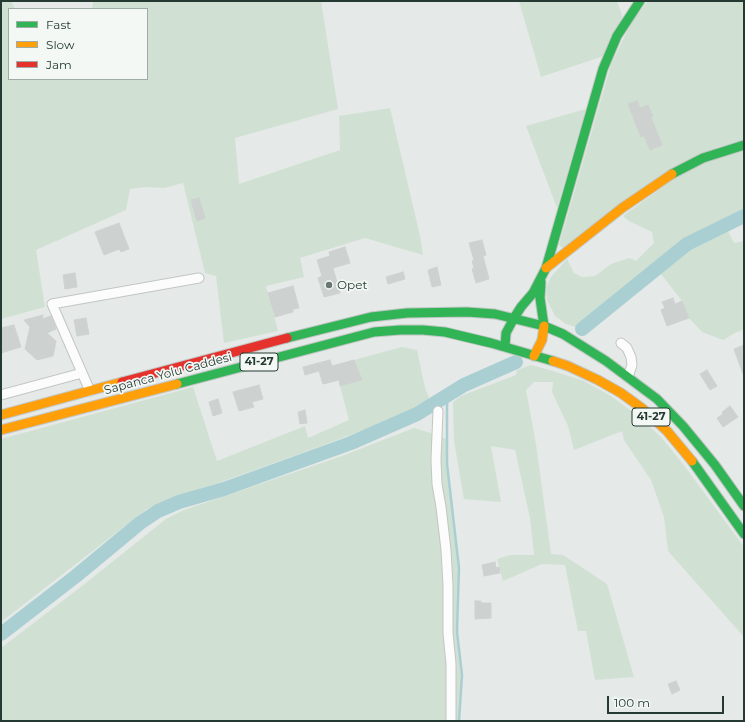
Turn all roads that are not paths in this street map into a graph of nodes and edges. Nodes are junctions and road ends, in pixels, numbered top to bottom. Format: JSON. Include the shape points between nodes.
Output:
{"nodes":[{"id":1,"x":640,"y":1,"type":"edge"},
{"id":2,"x":744,"y":145,"type":"edge"},
{"id":3,"x":546,"y":268,"type":"junction"},
{"id":4,"x":199,"y":278,"type":"dead end"},
{"id":5,"x":542,"y":278,"type":"junction"},
{"id":6,"x":514,"y":318,"type":"junction"},
{"id":7,"x":544,"y":326,"type":"junction"},
{"id":8,"x":621,"y":343,"type":"dead end"},
{"id":9,"x":505,"y":347,"type":"junction"},
{"id":10,"x":534,"y":356,"type":"junction"},
{"id":11,"x":82,"y":373,"type":"junction"},
{"id":12,"x":628,"y":377,"type":"junction"},
{"id":13,"x":90,"y":391,"type":"junction"},
{"id":14,"x":1,"y":395,"type":"edge"},
{"id":15,"x":438,"y":411,"type":"dead end"},
{"id":16,"x":1,"y":415,"type":"edge"},
{"id":17,"x":1,"y":430,"type":"edge"},
{"id":18,"x":744,"y":506,"type":"edge"},
{"id":19,"x":744,"y":534,"type":"edge"},
{"id":20,"x":451,"y":721,"type":"edge"}],
"edges":[{"from":1,"to":3,"type":"main road","via":[[610,50]]},
{"from":2,"to":3,"type":"main road","via":[[703,158],[676,171],[622,208]]},
{"from":3,"to":5,"type":"main road"},
{"from":4,"to":11,"type":"street","via":[[52,304]]},
{"from":5,"to":6,"type":"main road","via":[[534,294]]},
{"from":5,"to":7,"type":"main road","via":[[540,298]]},
{"from":6,"to":7,"type":"main road","name":"Sapanca Yolu Caddesi"},
{"from":6,"to":9,"type":"main road","via":[[506,333]]},
{"from":6,"to":13,"type":"main road","name":"Sapanca Yolu Caddesi","via":[[467,312],[370,317]]},
{"from":7,"to":10,"type":"main road","via":[[542,340]]},
{"from":7,"to":12,"type":"main road","name":"Sapanca Yolu Caddesi","via":[[588,349]]},
{"from":8,"to":12,"type":"street","via":[[631,357],[632,365]]},
{"from":9,"to":10,"type":"main road","name":"Sapanca Yolu Caddesi","number":"41-27"},
{"from":9,"to":17,"type":"main road","name":"Sapanca Yolu Caddesi","number":"41-27","via":[[445,332],[374,332]]},
{"from":10,"to":19,"type":"main road","name":"Sapanca Yolu Caddesi","number":"41-27","via":[[568,366],[598,380],[643,409],[667,431],[692,461]]},
{"from":11,"to":13,"type":"street"},
{"from":11,"to":14,"type":"street"},
{"from":12,"to":18,"type":"main road","name":"Sapanca Yolu Caddesi","number":"41-27","via":[[657,399],[683,426]]},
{"from":13,"to":16,"type":"main road","name":"Sapanca Yolu Caddesi"},
{"from":15,"to":20,"type":"street","via":[[437,484],[446,550]]}]}
